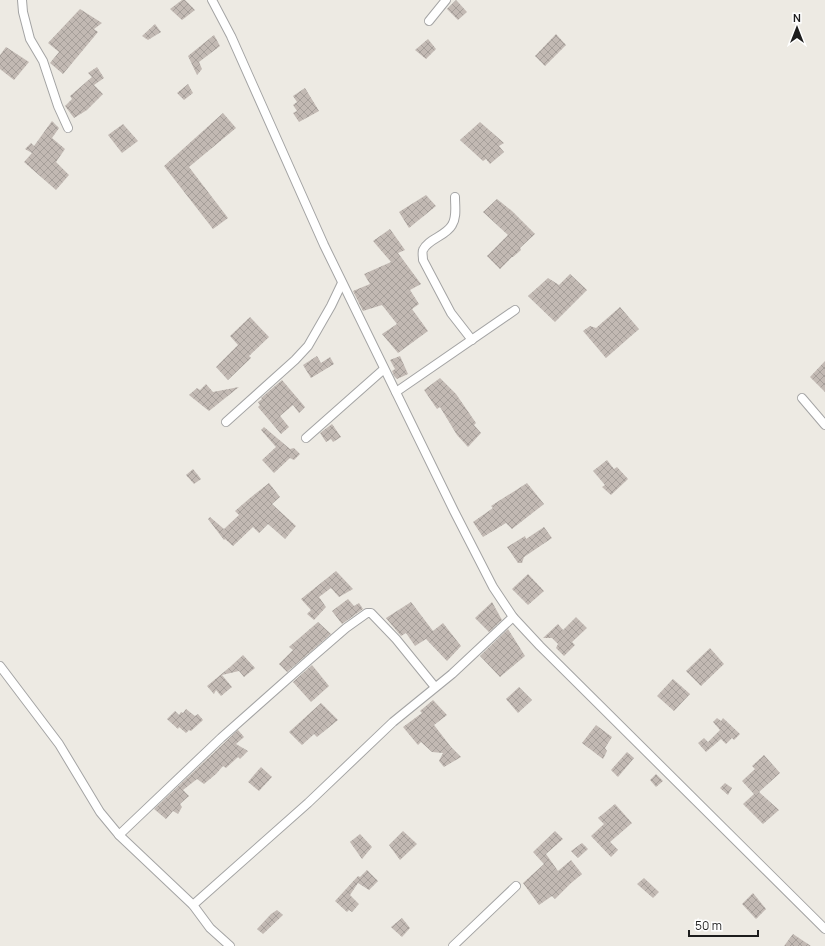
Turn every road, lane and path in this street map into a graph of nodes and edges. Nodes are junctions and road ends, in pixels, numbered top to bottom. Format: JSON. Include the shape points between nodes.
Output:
{"nodes":[{"id":1,"x":22,"y":0,"type":"edge"},
{"id":2,"x":212,"y":0,"type":"edge"},
{"id":3,"x":446,"y":0,"type":"edge"},
{"id":4,"x":429,"y":21,"type":"dead end"},
{"id":5,"x":68,"y":128,"type":"dead end"},
{"id":6,"x":455,"y":197,"type":"dead end"},
{"id":7,"x":342,"y":282,"type":"junction"},
{"id":8,"x":515,"y":310,"type":"dead end"},
{"id":9,"x":472,"y":340,"type":"junction"},
{"id":10,"x":384,"y":369,"type":"junction"},
{"id":11,"x":396,"y":392,"type":"junction"},
{"id":12,"x":802,"y":398,"type":"dead end"},
{"id":13,"x":226,"y":422,"type":"dead end"},
{"id":14,"x":825,"y":424,"type":"edge"},
{"id":15,"x":306,"y":438,"type":"dead end"},
{"id":16,"x":513,"y":617,"type":"junction"},
{"id":17,"x":0,"y":666,"type":"edge"},
{"id":18,"x":435,"y":687,"type":"junction"},
{"id":19,"x":118,"y":835,"type":"junction"},
{"id":20,"x":516,"y":886,"type":"dead end"},
{"id":21,"x":193,"y":904,"type":"junction"},
{"id":22,"x":825,"y":929,"type":"edge"},
{"id":23,"x":230,"y":946,"type":"edge"},
{"id":24,"x":453,"y":946,"type":"edge"}],
"edges":[{"from":1,"to":5,"type":"street","via":[[30,39],[43,61]]},
{"from":2,"to":7,"type":"street","via":[[231,36]]},
{"from":3,"to":4,"type":"street"},
{"from":6,"to":9,"type":"street","via":[[453,224],[448,231],[430,242],[423,250],[423,260],[452,313]]},
{"from":7,"to":10,"type":"street"},
{"from":7,"to":13,"type":"street","via":[[308,346]]},
{"from":8,"to":9,"type":"street"},
{"from":9,"to":11,"type":"street"},
{"from":10,"to":11,"type":"street"},
{"from":10,"to":15,"type":"street"},
{"from":11,"to":16,"type":"street","via":[[493,587]]},
{"from":12,"to":14,"type":"street"},
{"from":16,"to":18,"type":"street"},
{"from":16,"to":22,"type":"street"},
{"from":17,"to":19,"type":"street","via":[[59,744],[100,812]]},
{"from":18,"to":19,"type":"street","via":[[396,639],[371,613],[367,613],[346,628],[221,738]]},
{"from":18,"to":21,"type":"street","via":[[392,722],[308,803]]},
{"from":19,"to":21,"type":"street"},
{"from":20,"to":24,"type":"street"},
{"from":21,"to":23,"type":"street","via":[[210,928]]}]}
